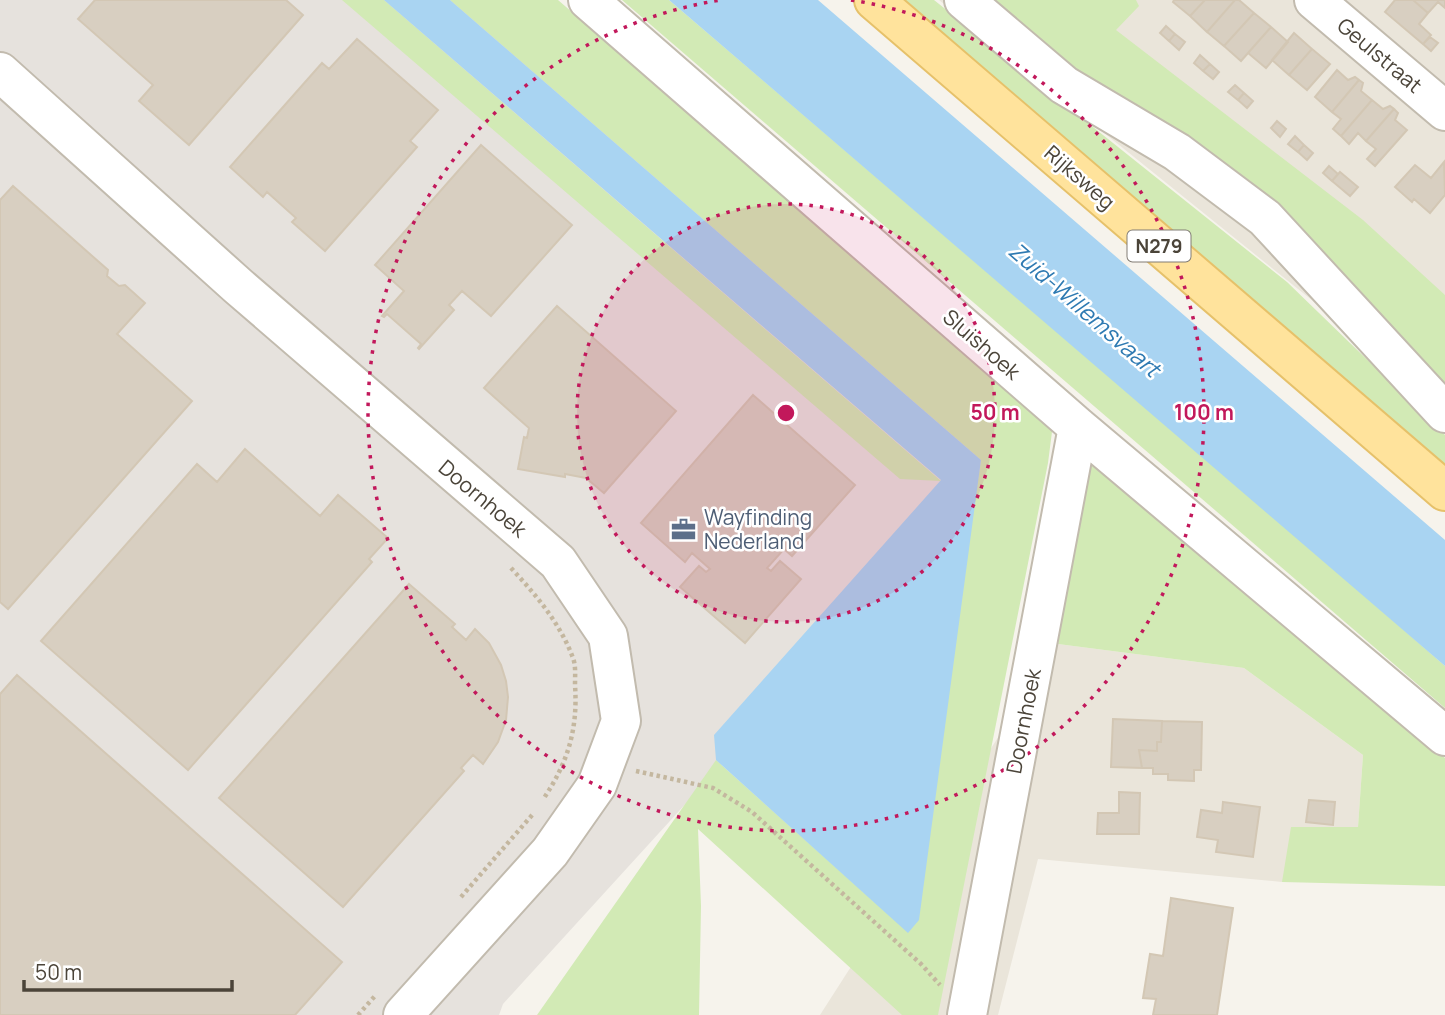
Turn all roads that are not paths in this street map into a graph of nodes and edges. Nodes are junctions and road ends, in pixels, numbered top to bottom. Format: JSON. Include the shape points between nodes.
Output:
{"nodes":[{"id":1,"x":588,"y":0,"type":"edge"},
{"id":2,"x":874,"y":0,"type":"edge"},
{"id":3,"x":964,"y":0,"type":"edge"},
{"id":4,"x":1332,"y":5,"type":"edge"},
{"id":5,"x":0,"y":72,"type":"edge"},
{"id":6,"x":1445,"y":111,"type":"edge"},
{"id":7,"x":1445,"y":413,"type":"edge"},
{"id":8,"x":1078,"y":427,"type":"junction"},
{"id":9,"x":1445,"y":491,"type":"edge"},
{"id":10,"x":1445,"y":736,"type":"edge"},
{"id":11,"x":389,"y":1005,"type":"edge"},
{"id":12,"x":958,"y":1005,"type":"edge"}],
"edges":[{"from":1,"to":8,"type":"street","name":"Sluishoek"},
{"from":2,"to":9,"type":"main road","name":"Rijksweg","number":"N279"},
{"from":3,"to":7,"type":"street","via":[[1064,85],[1177,152],[1265,218]]},
{"from":4,"to":6,"type":"street","name":"Geulstraat"},
{"from":5,"to":11,"type":"street","name":"Doornhoek","via":[[248,295],[558,562],[608,636],[621,721],[597,785],[550,852]]},
{"from":8,"to":10,"type":"street","name":"Sluishoek"},
{"from":8,"to":12,"type":"street","name":"Doornhoek"}]}
